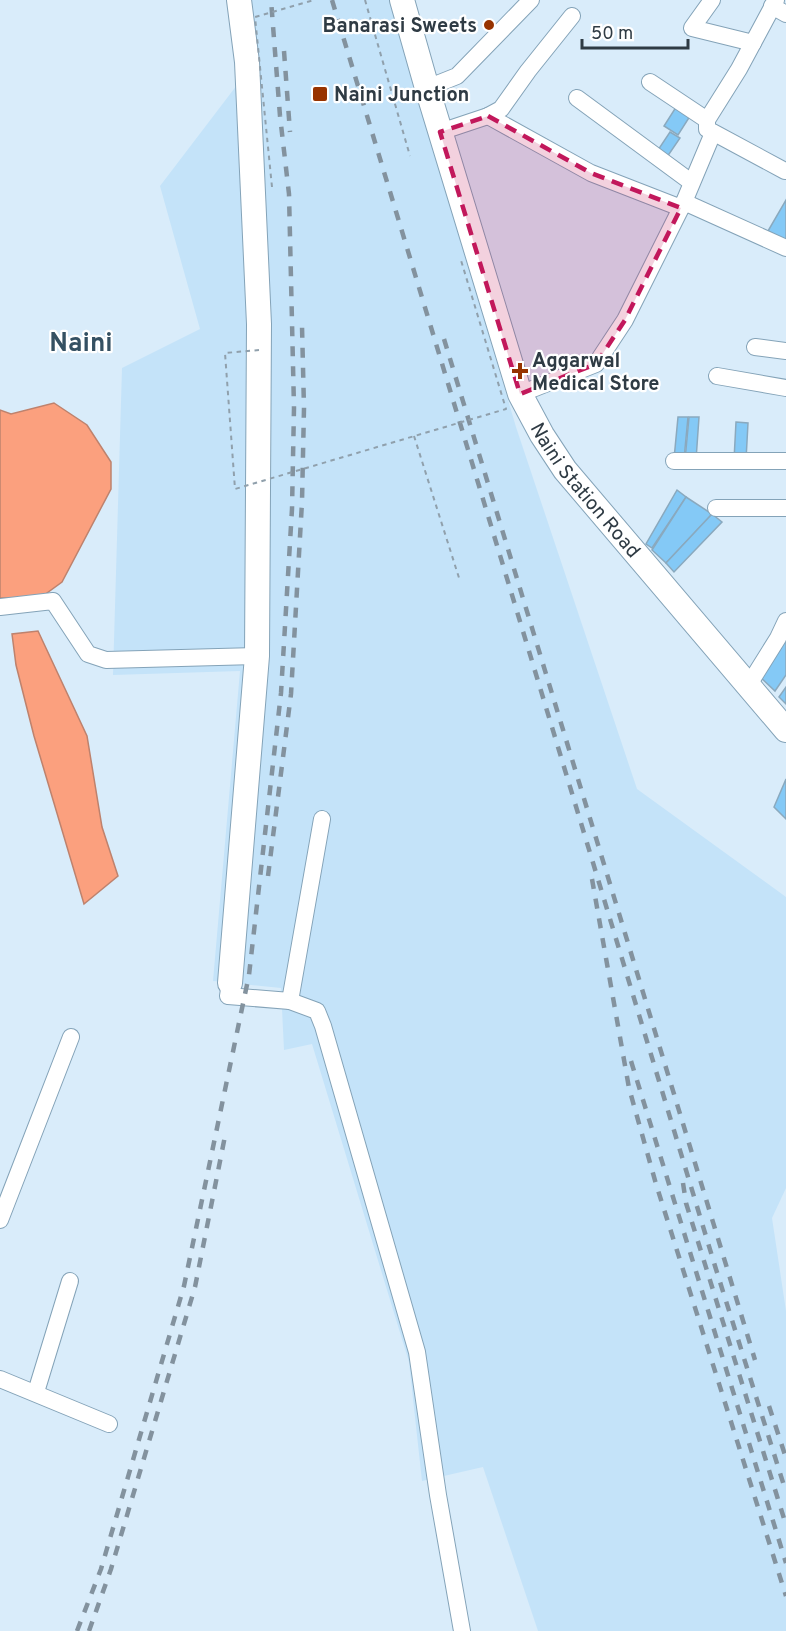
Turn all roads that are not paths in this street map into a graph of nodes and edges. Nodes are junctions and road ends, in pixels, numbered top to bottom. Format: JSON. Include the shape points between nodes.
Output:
{"nodes":[{"id":1,"x":239,"y":0,"type":"edge"},
{"id":2,"x":402,"y":0,"type":"edge"},
{"id":3,"x":531,"y":0,"type":"edge"},
{"id":4,"x":712,"y":0,"type":"edge"},
{"id":5,"x":778,"y":7,"type":"edge"},
{"id":6,"x":572,"y":16,"type":"dead end"},
{"id":7,"x":753,"y":43,"type":"junction"},
{"id":8,"x":650,"y":82,"type":"dead end"},
{"id":9,"x":427,"y":88,"type":"junction"},
{"id":10,"x":578,"y":98,"type":"dead end"},
{"id":11,"x":488,"y":116,"type":"junction"},
{"id":12,"x":710,"y":127,"type":"junction"},
{"id":13,"x":440,"y":132,"type":"junction"},
{"id":14,"x":785,"y":171,"type":"edge"},
{"id":15,"x":692,"y":182,"type":"junction"},
{"id":16,"x":683,"y":205,"type":"junction"},
{"id":17,"x":786,"y":248,"type":"edge"},
{"id":18,"x":755,"y":348,"type":"dead end"},
{"id":19,"x":786,"y":351,"type":"edge"},
{"id":20,"x":717,"y":376,"type":"dead end"},
{"id":21,"x":786,"y":388,"type":"edge"},
{"id":22,"x":520,"y":394,"type":"junction"},
{"id":23,"x":674,"y":462,"type":"dead end"},
{"id":24,"x":786,"y":462,"type":"edge"},
{"id":25,"x":716,"y":508,"type":"dead end"},
{"id":26,"x":786,"y":508,"type":"edge"},
{"id":27,"x":0,"y":607,"type":"edge"},
{"id":28,"x":786,"y":621,"type":"edge"},
{"id":29,"x":257,"y":656,"type":"junction"},
{"id":30,"x":748,"y":686,"type":"junction"},
{"id":31,"x":786,"y":730,"type":"edge"},
{"id":32,"x":322,"y":819,"type":"dead end"},
{"id":33,"x":230,"y":983,"type":"joint"},
{"id":34,"x":290,"y":1001,"type":"junction"},
{"id":35,"x":71,"y":1037,"type":"dead end"},
{"id":36,"x":0,"y":1220,"type":"edge"},
{"id":37,"x":70,"y":1281,"type":"dead end"},
{"id":38,"x":0,"y":1378,"type":"edge"},
{"id":39,"x":36,"y":1392,"type":"junction"},
{"id":40,"x":109,"y":1424,"type":"dead end"},
{"id":41,"x":462,"y":1631,"type":"edge"}],
"edges":[{"from":1,"to":29,"type":"street","via":[[247,62],[259,350]]},
{"from":2,"to":9,"type":"street","name":"Naini Station Road"},
{"from":3,"to":9,"type":"street","via":[[457,76]]},
{"from":4,"to":7,"type":"street","via":[[692,28]]},
{"from":5,"to":7,"type":"street"},
{"from":6,"to":11,"type":"street","via":[[501,109]]},
{"from":7,"to":12,"type":"street"},
{"from":8,"to":12,"type":"street"},
{"from":9,"to":13,"type":"street","name":"Naini Station Road"},
{"from":10,"to":15,"type":"street"},
{"from":11,"to":13,"type":"street"},
{"from":11,"to":16,"type":"street","via":[[591,173]]},
{"from":12,"to":14,"type":"street"},
{"from":12,"to":15,"type":"street"},
{"from":13,"to":22,"type":"street","name":"Naini Station Road"},
{"from":15,"to":16,"type":"street"},
{"from":16,"to":17,"type":"street"},
{"from":16,"to":22,"type":"street","via":[[625,321],[596,364]]},
{"from":18,"to":19,"type":"street"},
{"from":20,"to":21,"type":"street"},
{"from":22,"to":30,"type":"street","name":"Naini Station Road","via":[[565,470]]},
{"from":23,"to":24,"type":"street"},
{"from":25,"to":26,"type":"street"},
{"from":27,"to":29,"type":"street","via":[[53,601],[88,654],[106,660]]},
{"from":28,"to":30,"type":"street"},
{"from":29,"to":33,"type":"street"},
{"from":30,"to":31,"type":"street","name":"Naini Station Road"},
{"from":32,"to":34,"type":"street"},
{"from":33,"to":34,"type":"street","via":[[228,996]]},
{"from":34,"to":41,"type":"street","via":[[317,1011],[323,1026],[417,1352]]},
{"from":35,"to":36,"type":"street"},
{"from":37,"to":39,"type":"street"},
{"from":38,"to":39,"type":"street"},
{"from":39,"to":40,"type":"street"}]}
